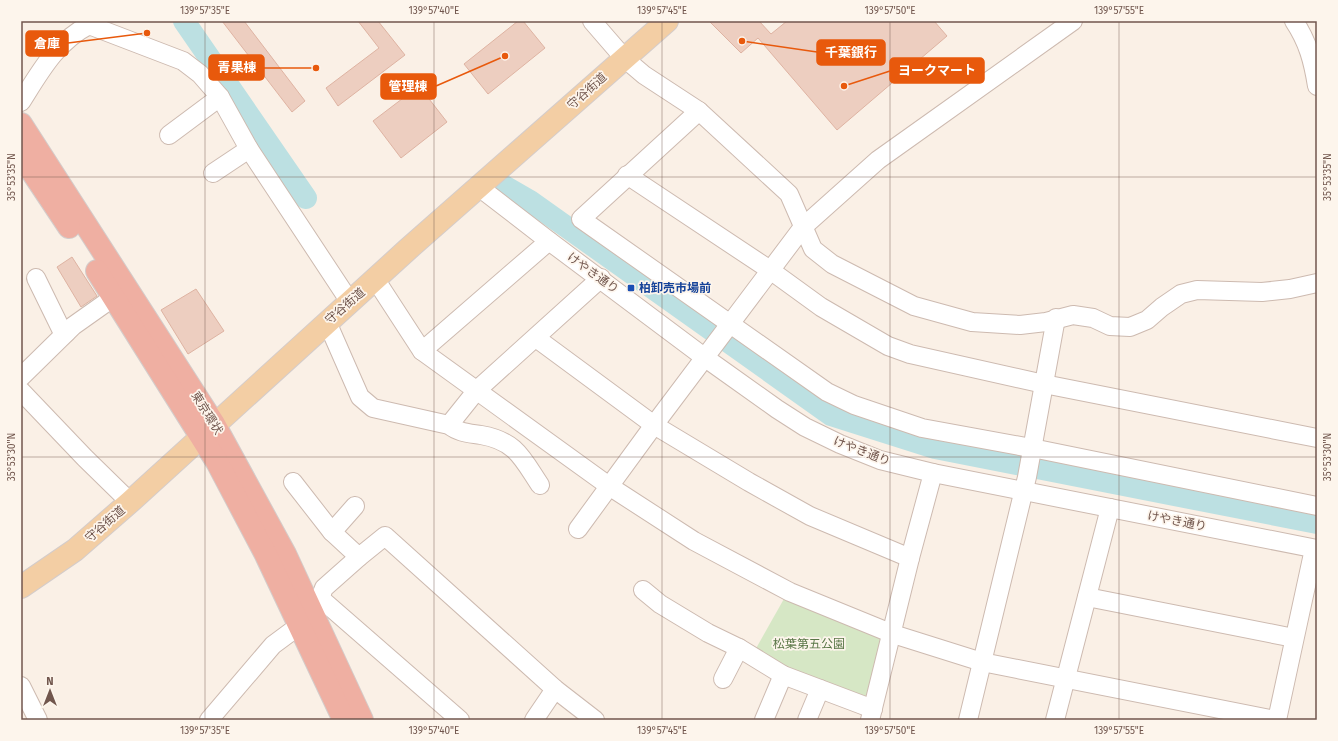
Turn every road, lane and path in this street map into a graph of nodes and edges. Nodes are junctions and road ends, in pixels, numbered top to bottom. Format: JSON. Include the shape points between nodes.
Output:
{"nodes":[{"id":1,"x":592,"y":21,"type":"edge"},
{"id":2,"x":667,"y":21,"type":"edge"},
{"id":3,"x":1073,"y":21,"type":"edge"},
{"id":4,"x":1294,"y":21,"type":"edge"},
{"id":5,"x":624,"y":58,"type":"junction"},
{"id":6,"x":1317,"y":86,"type":"edge"},
{"id":7,"x":220,"y":97,"type":"junction"},
{"id":8,"x":21,"y":102,"type":"edge"},
{"id":9,"x":698,"y":111,"type":"junction"},
{"id":10,"x":21,"y":124,"type":"edge"},
{"id":11,"x":169,"y":135,"type":"dead end"},
{"id":12,"x":249,"y":149,"type":"junction"},
{"id":13,"x":21,"y":155,"type":"edge"},
{"id":14,"x":213,"y":173,"type":"dead end"},
{"id":15,"x":627,"y":175,"type":"junction"},
{"id":16,"x":480,"y":186,"type":"junction"},
{"id":17,"x":803,"y":227,"type":"junction"},
{"id":18,"x":549,"y":241,"type":"junction"},
{"id":19,"x":770,"y":270,"type":"junction"},
{"id":20,"x":36,"y":278,"type":"dead end"},
{"id":21,"x":600,"y":278,"type":"junction"},
{"id":22,"x":375,"y":280,"type":"junction"},
{"id":23,"x":1317,"y":283,"type":"edge"},
{"id":24,"x":114,"y":298,"type":"junction"},
{"id":25,"x":350,"y":302,"type":"junction"},
{"id":26,"x":1056,"y":318,"type":"junction"},
{"id":27,"x":730,"y":323,"type":"junction"},
{"id":28,"x":325,"y":324,"type":"junction"},
{"id":29,"x":66,"y":333,"type":"junction"},
{"id":30,"x":536,"y":338,"type":"junction"},
{"id":31,"x":422,"y":351,"type":"junction"},
{"id":32,"x":704,"y":358,"type":"junction"},
{"id":33,"x":21,"y":378,"type":"edge"},
{"id":34,"x":1044,"y":384,"type":"junction"},
{"id":35,"x":21,"y":390,"type":"edge"},
{"id":36,"x":477,"y":390,"type":"junction"},
{"id":37,"x":449,"y":425,"type":"junction"},
{"id":38,"x":654,"y":425,"type":"junction"},
{"id":39,"x":208,"y":430,"type":"junction"},
{"id":40,"x":1317,"y":438,"type":"edge"},
{"id":41,"x":1032,"y":452,"type":"junction"},
{"id":42,"x":933,"y":474,"type":"junction"},
{"id":43,"x":293,"y":482,"type":"dead end"},
{"id":44,"x":540,"y":485,"type":"dead end"},
{"id":45,"x":609,"y":486,"type":"junction"},
{"id":46,"x":1025,"y":487,"type":"junction"},
{"id":47,"x":130,"y":502,"type":"junction"},
{"id":48,"x":354,"y":506,"type":"dead end"},
{"id":49,"x":1317,"y":506,"type":"edge"},
{"id":50,"x":1110,"y":508,"type":"junction"},
{"id":51,"x":578,"y":529,"type":"dead end"},
{"id":52,"x":332,"y":532,"type":"junction"},
{"id":53,"x":1315,"y":549,"type":"edge"},
{"id":54,"x":359,"y":557,"type":"junction"},
{"id":55,"x":910,"y":558,"type":"junction"},
{"id":56,"x":21,"y":587,"type":"edge"},
{"id":57,"x":643,"y":590,"type":"dead end"},
{"id":58,"x":1087,"y":597,"type":"junction"},
{"id":59,"x":314,"y":600,"type":"junction"},
{"id":60,"x":300,"y":625,"type":"junction"},
{"id":61,"x":893,"y":634,"type":"junction"},
{"id":62,"x":1294,"y":638,"type":"junction"},
{"id":63,"x":739,"y":648,"type":"junction"},
{"id":64,"x":982,"y":662,"type":"junction"},
{"id":65,"x":783,"y":675,"type":"junction"},
{"id":66,"x":1066,"y":678,"type":"junction"},
{"id":67,"x":722,"y":679,"type":"dead end"},
{"id":68,"x":21,"y":686,"type":"edge"},
{"id":69,"x":555,"y":688,"type":"junction"},
{"id":70,"x":820,"y":689,"type":"junction"},
{"id":71,"x":872,"y":715,"type":"edge"},
{"id":72,"x":38,"y":720,"type":"edge"},
{"id":73,"x":209,"y":720,"type":"edge"},
{"id":74,"x":344,"y":720,"type":"edge"},
{"id":75,"x":362,"y":720,"type":"edge"},
{"id":76,"x":460,"y":720,"type":"edge"},
{"id":77,"x":534,"y":720,"type":"edge"},
{"id":78,"x":595,"y":720,"type":"edge"},
{"id":79,"x":764,"y":720,"type":"edge"},
{"id":80,"x":806,"y":720,"type":"edge"},
{"id":81,"x":968,"y":720,"type":"edge"},
{"id":82,"x":1055,"y":720,"type":"edge"},
{"id":83,"x":1276,"y":720,"type":"edge"}],
"edges":[{"from":1,"to":5,"type":"street"},
{"from":2,"to":5,"type":"main road","name":"守谷街道"},
{"from":3,"to":17,"type":"street","via":[[878,160]]},
{"from":4,"to":6,"type":"street","via":[[1304,37],[1313,62]]},
{"from":5,"to":9,"type":"street","via":[[644,75]]},
{"from":5,"to":16,"type":"main road","name":"守谷街道"},
{"from":7,"to":8,"type":"street","via":[[200,74],[182,61],[89,25],[77,31],[45,64]]},
{"from":7,"to":11,"type":"street"},
{"from":7,"to":12,"type":"street"},
{"from":9,"to":15,"type":"street"},
{"from":9,"to":17,"type":"street","via":[[789,194]]},
{"from":10,"to":39,"type":"highway","name":"東京環状"},
{"from":12,"to":14,"type":"street"},
{"from":12,"to":25,"type":"street"},
{"from":13,"to":24,"type":"highway","name":"東京環状"},
{"from":15,"to":19,"type":"street"},
{"from":15,"to":27,"type":"street","via":[[581,219]]},
{"from":16,"to":18,"type":"street","name":"けやき通り"},
{"from":16,"to":22,"type":"main road","name":"守谷街道"},
{"from":17,"to":19,"type":"street"},
{"from":17,"to":26,"type":"street","via":[[813,249],[832,264],[914,306],[972,322],[1020,325],[1046,322]]},
{"from":18,"to":21,"type":"street","name":"けやき通り"},
{"from":18,"to":31,"type":"street"},
{"from":19,"to":27,"type":"street"},
{"from":19,"to":34,"type":"street","via":[[820,307],[888,346],[910,354]]},
{"from":20,"to":29,"type":"street","via":[[61,329]]},
{"from":21,"to":30,"type":"street"},
{"from":21,"to":32,"type":"street","name":"けやき通り"},
{"from":22,"to":25,"type":"main road","name":"守谷街道"},
{"from":22,"to":31,"type":"street"},
{"from":23,"to":26,"type":"street","via":[[1262,292],[1197,290],[1181,294],[1147,320],[1130,327],[1110,326],[1092,318],[1073,315]]},
{"from":24,"to":29,"type":"street"},
{"from":24,"to":39,"type":"highway","name":"東京環状"},
{"from":25,"to":28,"type":"main road","name":"守谷街道"},
{"from":26,"to":34,"type":"street"},
{"from":27,"to":32,"type":"street"},
{"from":27,"to":41,"type":"street","via":[[827,392],[854,405],[922,428]]},
{"from":28,"to":37,"type":"street","via":[[331,331],[360,397],[373,408]]},
{"from":28,"to":39,"type":"main road","name":"守谷街道"},
{"from":29,"to":33,"type":"street"},
{"from":30,"to":36,"type":"street"},
{"from":30,"to":38,"type":"street"},
{"from":31,"to":36,"type":"street"},
{"from":32,"to":38,"type":"street"},
{"from":32,"to":42,"type":"street","name":"けやき通り","via":[[805,427],[880,460]]},
{"from":34,"to":40,"type":"street"},
{"from":34,"to":41,"type":"street"},
{"from":35,"to":47,"type":"street"},
{"from":36,"to":37,"type":"street"},
{"from":36,"to":45,"type":"street"},
{"from":37,"to":44,"type":"street","via":[[458,432],[483,435],[506,442],[519,453]]},
{"from":38,"to":45,"type":"street"},
{"from":38,"to":55,"type":"street","via":[[810,516]]},
{"from":39,"to":47,"type":"main road","name":"守谷街道"},
{"from":39,"to":59,"type":"highway","name":"東京環状"},
{"from":39,"to":60,"type":"highway","name":"東京環状"},
{"from":41,"to":46,"type":"street"},
{"from":41,"to":49,"type":"street"},
{"from":42,"to":46,"type":"street","name":"けやき通り"},
{"from":42,"to":55,"type":"street"},
{"from":43,"to":52,"type":"street"},
{"from":45,"to":51,"type":"street"},
{"from":45,"to":61,"type":"street","via":[[694,541],[790,592]]},
{"from":46,"to":50,"type":"street","name":"けやき通り"},
{"from":46,"to":64,"type":"street"},
{"from":47,"to":56,"type":"main road","name":"守谷街道","via":[[75,550]]},
{"from":48,"to":52,"type":"street"},
{"from":50,"to":53,"type":"street","name":"けやき通り"},
{"from":50,"to":58,"type":"street"},
{"from":52,"to":54,"type":"street"},
{"from":53,"to":62,"type":"street"},
{"from":54,"to":59,"type":"street"},
{"from":54,"to":69,"type":"street","via":[[385,536]]},
{"from":55,"to":61,"type":"street"},
{"from":57,"to":63,"type":"street","via":[[660,604],[708,633]]},
{"from":58,"to":62,"type":"street"},
{"from":58,"to":66,"type":"street"},
{"from":59,"to":75,"type":"highway","name":"東京環状"},
{"from":59,"to":76,"type":"street"},
{"from":60,"to":73,"type":"street","via":[[273,645]]},
{"from":60,"to":74,"type":"highway","name":"東京環状"},
{"from":61,"to":64,"type":"street"},
{"from":61,"to":71,"type":"street"},
{"from":62,"to":83,"type":"street"},
{"from":63,"to":65,"type":"street"},
{"from":63,"to":67,"type":"street"},
{"from":64,"to":66,"type":"street"},
{"from":64,"to":81,"type":"street"},
{"from":65,"to":70,"type":"street"},
{"from":65,"to":79,"type":"street"},
{"from":66,"to":82,"type":"street"},
{"from":66,"to":83,"type":"street"},
{"from":68,"to":72,"type":"street"},
{"from":69,"to":77,"type":"street"},
{"from":69,"to":78,"type":"street"},
{"from":70,"to":71,"type":"street"},
{"from":70,"to":80,"type":"street"}]}
